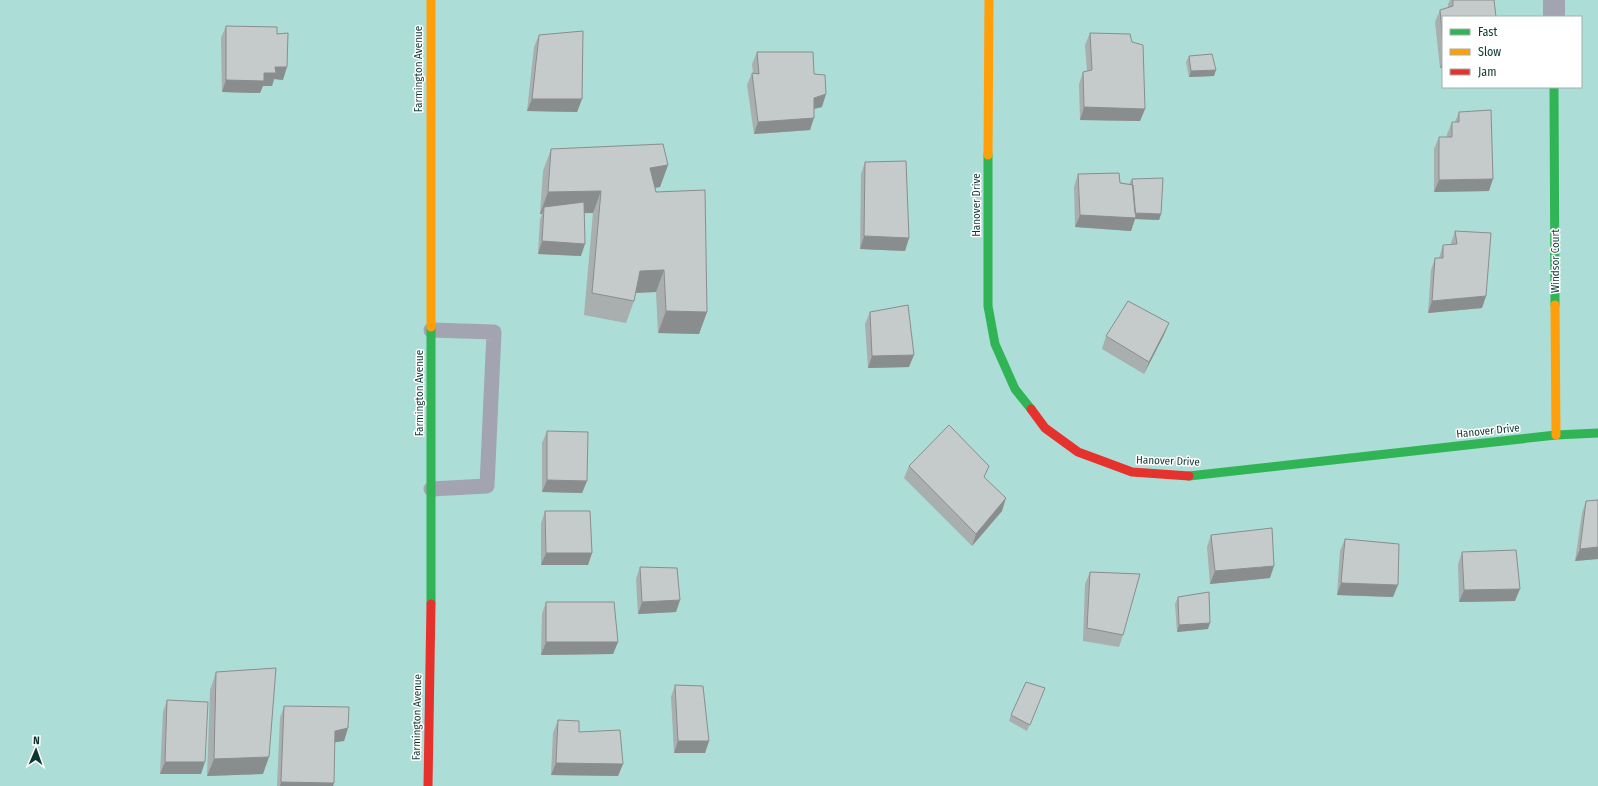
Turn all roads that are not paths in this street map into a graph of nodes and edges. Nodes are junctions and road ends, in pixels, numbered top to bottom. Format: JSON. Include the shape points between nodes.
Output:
{"nodes":[{"id":1,"x":431,"y":0,"type":"edge"},
{"id":2,"x":989,"y":0,"type":"edge"},
{"id":3,"x":1554,"y":0,"type":"edge"},
{"id":4,"x":1554,"y":16,"type":"edge"},
{"id":5,"x":1554,"y":88,"type":"edge"},
{"id":6,"x":431,"y":330,"type":"junction"},
{"id":7,"x":1598,"y":433,"type":"edge"},
{"id":8,"x":1556,"y":435,"type":"junction"},
{"id":9,"x":431,"y":489,"type":"junction"},
{"id":10,"x":428,"y":786,"type":"edge"}],
"edges":[{"from":1,"to":6,"type":"street","name":"Farmington Avenue"},
{"from":2,"to":8,"type":"street","name":"Hanover Drive","via":[[988,306],[994,344],[1012,382],[1046,428],[1078,452],[1132,472],[1190,476]]},
{"from":3,"to":4,"type":"street"},
{"from":5,"to":8,"type":"street","name":"Windsor Court"},
{"from":6,"to":9,"type":"street","name":"Farmington Avenue"},
{"from":6,"to":9,"type":"lane","via":[[494,332],[487,486]]},
{"from":7,"to":8,"type":"street","name":"Hanover Drive"},
{"from":9,"to":10,"type":"street","name":"Farmington Avenue"}]}
